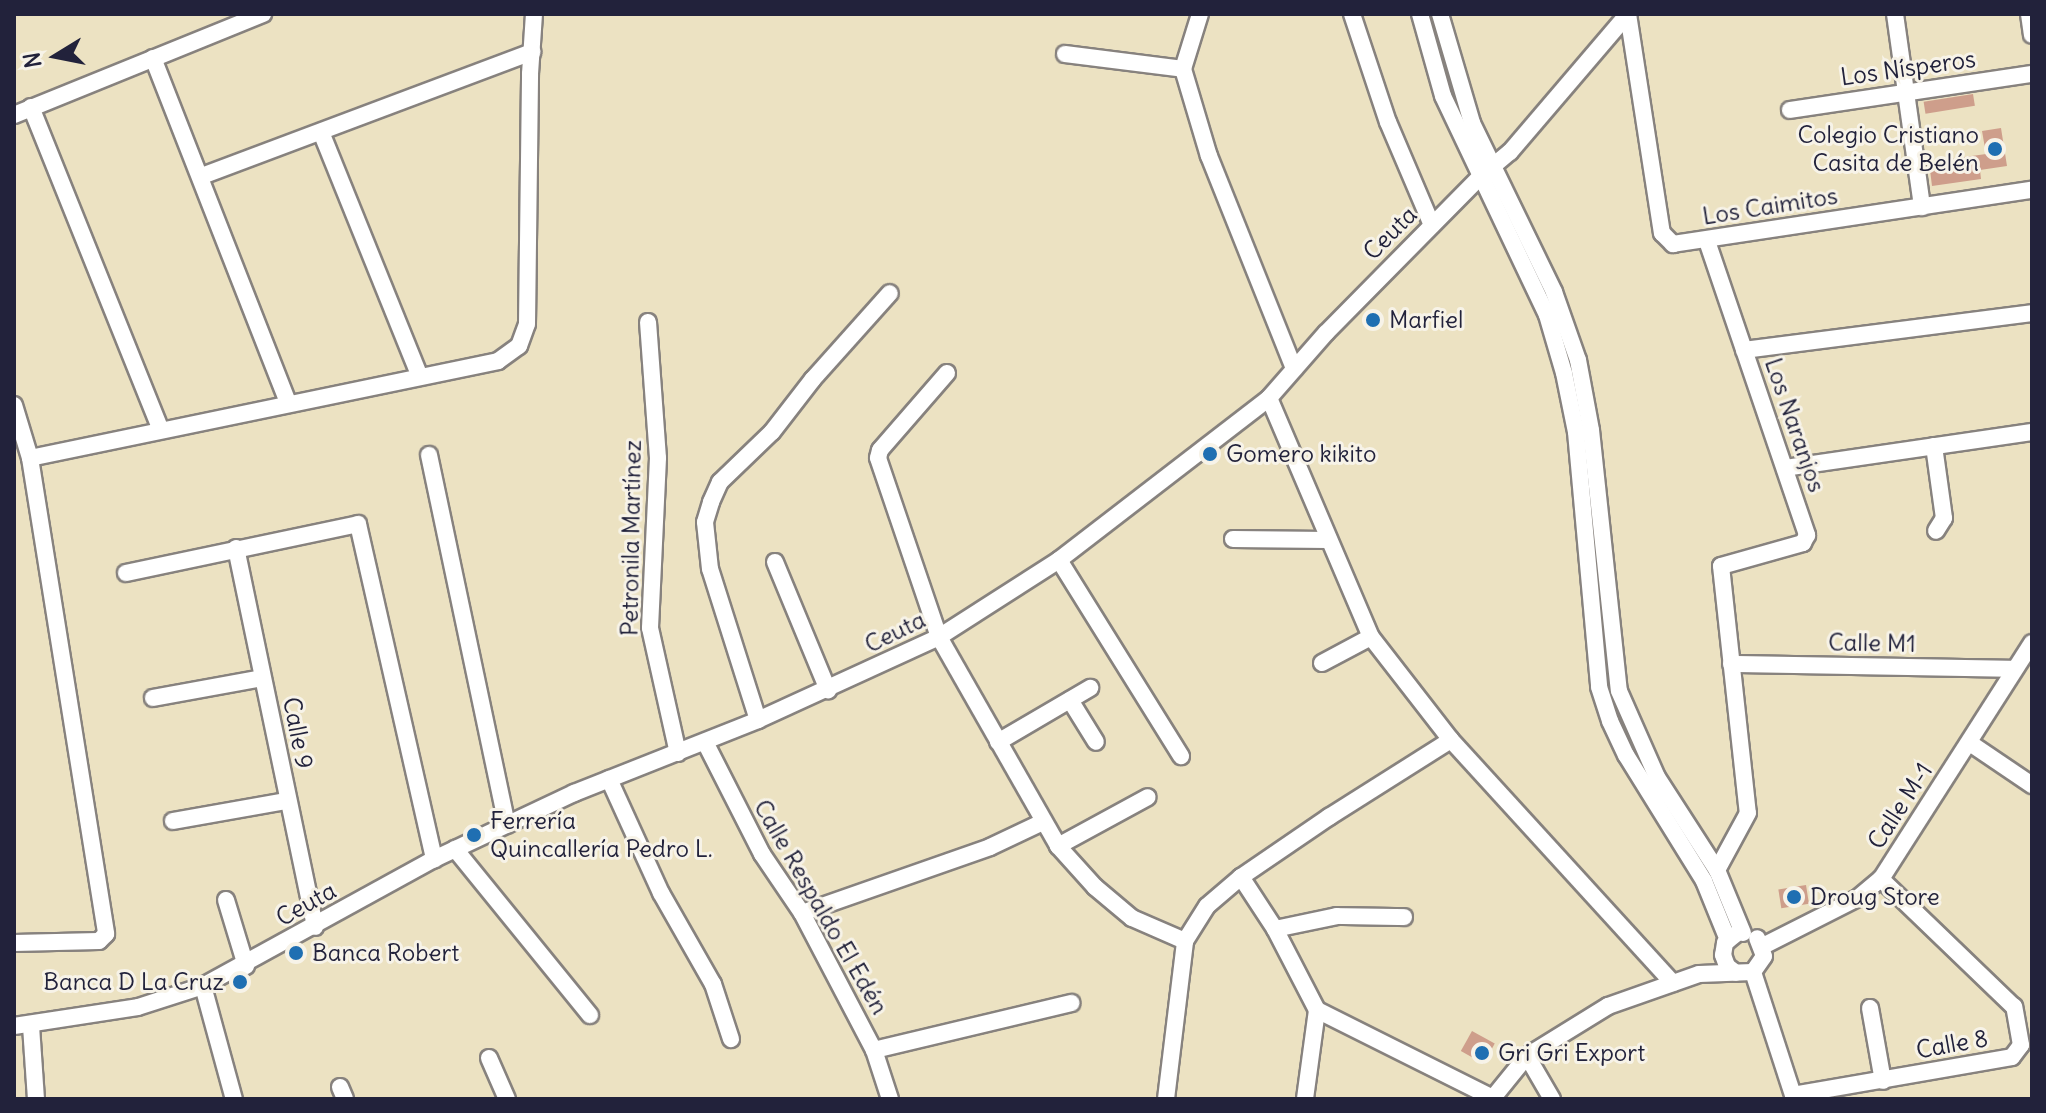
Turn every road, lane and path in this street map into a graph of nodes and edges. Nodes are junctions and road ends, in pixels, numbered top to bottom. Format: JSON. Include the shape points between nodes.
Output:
{"nodes":[{"id":1,"x":263,"y":14,"type":"edge"},
{"id":2,"x":534,"y":14,"type":"edge"},
{"id":3,"x":1200,"y":14,"type":"edge"},
{"id":4,"x":1352,"y":14,"type":"edge"},
{"id":5,"x":1420,"y":14,"type":"edge"},
{"id":6,"x":1440,"y":14,"type":"edge"},
{"id":7,"x":1628,"y":14,"type":"edge"},
{"id":8,"x":1895,"y":14,"type":"edge"},
{"id":9,"x":2029,"y":14,"type":"edge"},
{"id":10,"x":2032,"y":35,"type":"edge"},
{"id":11,"x":532,"y":52,"type":"junction"},
{"id":12,"x":1065,"y":54,"type":"dead end"},
{"id":13,"x":153,"y":58,"type":"junction"},
{"id":14,"x":1183,"y":69,"type":"junction"},
{"id":15,"x":2032,"y":74,"type":"edge"},
{"id":16,"x":1907,"y":92,"type":"junction"},
{"id":17,"x":31,"y":107,"type":"junction"},
{"id":18,"x":1790,"y":110,"type":"dead end"},
{"id":19,"x":14,"y":115,"type":"edge"},
{"id":20,"x":321,"y":132,"type":"junction"},
{"id":21,"x":1486,"y":171,"type":"junction"},
{"id":22,"x":202,"y":176,"type":"junction"},
{"id":23,"x":2032,"y":190,"type":"edge"},
{"id":24,"x":1922,"y":207,"type":"junction"},
{"id":25,"x":1432,"y":225,"type":"junction"},
{"id":26,"x":1707,"y":241,"type":"junction"},
{"id":27,"x":890,"y":293,"type":"dead end"},
{"id":28,"x":2032,"y":313,"type":"edge"},
{"id":29,"x":648,"y":322,"type":"dead end"},
{"id":30,"x":1744,"y":350,"type":"junction"},
{"id":31,"x":1294,"y":369,"type":"junction"},
{"id":32,"x":947,"y":373,"type":"dead end"},
{"id":33,"x":419,"y":375,"type":"junction"},
{"id":34,"x":1269,"y":398,"type":"junction"},
{"id":35,"x":288,"y":403,"type":"junction"},
{"id":36,"x":14,"y":405,"type":"edge"},
{"id":37,"x":161,"y":430,"type":"junction"},
{"id":38,"x":2032,"y":432,"type":"edge"},
{"id":39,"x":1934,"y":446,"type":"junction"},
{"id":40,"x":429,"y":455,"type":"dead end"},
{"id":41,"x":30,"y":458,"type":"junction"},
{"id":42,"x":1785,"y":468,"type":"junction"},
{"id":43,"x":1936,"y":531,"type":"dead end"},
{"id":44,"x":1233,"y":539,"type":"dead end"},
{"id":45,"x":1328,"y":540,"type":"junction"},
{"id":46,"x":236,"y":548,"type":"junction"},
{"id":47,"x":1059,"y":560,"type":"junction"},
{"id":48,"x":775,"y":562,"type":"dead end"},
{"id":49,"x":126,"y":573,"type":"dead end"},
{"id":50,"x":939,"y":637,"type":"junction"},
{"id":51,"x":1371,"y":637,"type":"junction"},
{"id":52,"x":2032,"y":643,"type":"edge"},
{"id":53,"x":1322,"y":663,"type":"dead end"},
{"id":54,"x":1731,"y":664,"type":"junction"},
{"id":55,"x":2014,"y":669,"type":"junction"},
{"id":56,"x":262,"y":678,"type":"junction"},
{"id":57,"x":1090,"y":688,"type":"dead end"},
{"id":58,"x":828,"y":690,"type":"junction"},
{"id":59,"x":153,"y":698,"type":"dead end"},
{"id":60,"x":1070,"y":700,"type":"junction"},
{"id":61,"x":758,"y":720,"type":"junction"},
{"id":62,"x":1451,"y":740,"type":"junction"},
{"id":63,"x":705,"y":742,"type":"junction"},
{"id":64,"x":998,"y":742,"type":"junction"},
{"id":65,"x":1096,"y":742,"type":"dead end"},
{"id":66,"x":1970,"y":743,"type":"junction"},
{"id":67,"x":678,"y":753,"type":"junction"},
{"id":68,"x":1181,"y":756,"type":"dead end"},
{"id":69,"x":609,"y":779,"type":"junction"},
{"id":70,"x":2032,"y":785,"type":"edge"},
{"id":71,"x":1148,"y":797,"type":"dead end"},
{"id":72,"x":287,"y":801,"type":"junction"},
{"id":73,"x":173,"y":821,"type":"dead end"},
{"id":74,"x":1043,"y":822,"type":"junction"},
{"id":75,"x":507,"y":825,"type":"junction"},
{"id":76,"x":1058,"y":846,"type":"junction"},
{"id":77,"x":455,"y":849,"type":"junction"},
{"id":78,"x":434,"y":859,"type":"junction"},
{"id":79,"x":1717,"y":870,"type":"junction"},
{"id":80,"x":1241,"y":877,"type":"junction"},
{"id":81,"x":1881,"y":879,"type":"junction"},
{"id":82,"x":226,"y":900,"type":"dead end"},
{"id":83,"x":802,"y":913,"type":"junction"},
{"id":84,"x":1404,"y":917,"type":"dead end"},
{"id":85,"x":315,"y":927,"type":"junction"},
{"id":86,"x":1275,"y":929,"type":"junction"},
{"id":87,"x":1732,"y":939,"type":"junction"},
{"id":88,"x":1185,"y":941,"type":"junction"},
{"id":89,"x":14,"y":943,"type":"edge"},
{"id":90,"x":1763,"y":946,"type":"junction"},
{"id":91,"x":246,"y":966,"type":"junction"},
{"id":92,"x":1745,"y":973,"type":"junction"},
{"id":93,"x":1699,"y":974,"type":"junction"},
{"id":94,"x":1673,"y":983,"type":"junction"},
{"id":95,"x":203,"y":986,"type":"junction"},
{"id":96,"x":1071,"y":1003,"type":"dead end"},
{"id":97,"x":1870,"y":1008,"type":"dead end"},
{"id":98,"x":1317,"y":1010,"type":"junction"},
{"id":99,"x":590,"y":1015,"type":"dead end"},
{"id":100,"x":22,"y":1026,"type":"edge"},
{"id":101,"x":731,"y":1039,"type":"dead end"},
{"id":102,"x":874,"y":1050,"type":"junction"},
{"id":103,"x":1527,"y":1056,"type":"junction"},
{"id":104,"x":489,"y":1058,"type":"dead end"},
{"id":105,"x":1883,"y":1081,"type":"junction"},
{"id":106,"x":1492,"y":1098,"type":"edge"},
{"id":107,"x":36,"y":1099,"type":"edge"},
{"id":108,"x":234,"y":1099,"type":"edge"},
{"id":109,"x":507,"y":1099,"type":"edge"},
{"id":110,"x":890,"y":1099,"type":"edge"},
{"id":111,"x":1166,"y":1099,"type":"edge"},
{"id":112,"x":1305,"y":1099,"type":"edge"},
{"id":113,"x":1552,"y":1099,"type":"edge"}],
"edges":[{"from":1,"to":13,"type":"street"},
{"from":2,"to":11,"type":"street"},
{"from":3,"to":14,"type":"street"},
{"from":4,"to":25,"type":"street","via":[[1388,122]]},
{"from":5,"to":21,"type":"street","via":[[1443,96]]},
{"from":6,"to":21,"type":"street"},
{"from":7,"to":21,"type":"street","name":"Ceuta","via":[[1510,152]]},
{"from":7,"to":26,"type":"street","name":"Los Caimitos","via":[[1662,233],[1673,244]]},
{"from":8,"to":16,"type":"street"},
{"from":9,"to":10,"type":"street"},
{"from":11,"to":20,"type":"street"},
{"from":11,"to":33,"type":"street","via":[[527,324],[519,346],[498,361]]},
{"from":12,"to":14,"type":"street"},
{"from":13,"to":17,"type":"street"},
{"from":13,"to":22,"type":"street"},
{"from":14,"to":31,"type":"street","via":[[1209,156]]},
{"from":15,"to":16,"type":"street","name":"Los Nísperos"},
{"from":16,"to":18,"type":"street","name":"Los Nísperos"},
{"from":16,"to":24,"type":"street"},
{"from":17,"to":19,"type":"street"},
{"from":17,"to":37,"type":"street"},
{"from":20,"to":22,"type":"street"},
{"from":20,"to":33,"type":"street"},
{"from":21,"to":25,"type":"street","name":"Ceuta"},
{"from":21,"to":79,"type":"street","via":[[1554,292],[1578,360],[1591,430],[1619,691],[1657,777]]},
{"from":21,"to":87,"type":"street","via":[[1547,315],[1564,373],[1576,432],[1599,687],[1626,755],[1704,881]]},
{"from":22,"to":35,"type":"street"},
{"from":23,"to":24,"type":"street","name":"Los Caimitos"},
{"from":24,"to":26,"type":"street","name":"Los Caimitos"},
{"from":25,"to":31,"type":"street","name":"Ceuta"},
{"from":26,"to":30,"type":"street","name":"Los Naranjos"},
{"from":27,"to":61,"type":"street","via":[[772,432],[720,482],[711,502],[705,522],[710,569]]},
{"from":28,"to":30,"type":"street"},
{"from":29,"to":67,"type":"street","name":"Petronila Martínez","via":[[658,458],[650,628]]},
{"from":30,"to":42,"type":"street","name":"Los Naranjos"},
{"from":31,"to":34,"type":"street","name":"Ceuta"},
{"from":32,"to":50,"type":"street","via":[[878,458]]},
{"from":33,"to":35,"type":"street"},
{"from":34,"to":45,"type":"street"},
{"from":34,"to":47,"type":"street","name":"Ceuta"},
{"from":35,"to":37,"type":"street"},
{"from":36,"to":41,"type":"street"},
{"from":37,"to":41,"type":"street"},
{"from":38,"to":39,"type":"street"},
{"from":39,"to":42,"type":"street"},
{"from":39,"to":43,"type":"street","via":[[1944,518]]},
{"from":40,"to":75,"type":"street"},
{"from":41,"to":89,"type":"street","via":[[106,934],[99,941]]},
{"from":42,"to":54,"type":"street","name":"Los Naranjos","via":[[1807,539],[1721,566]]},
{"from":44,"to":45,"type":"street"},
{"from":45,"to":51,"type":"street"},
{"from":46,"to":49,"type":"street"},
{"from":46,"to":56,"type":"street","name":"Calle 9"},
{"from":46,"to":78,"type":"street","via":[[353,523],[361,528]]},
{"from":47,"to":50,"type":"street","name":"Ceuta"},
{"from":47,"to":68,"type":"street"},
{"from":48,"to":58,"type":"street"},
{"from":50,"to":58,"type":"street","name":"Ceuta"},
{"from":50,"to":64,"type":"street"},
{"from":51,"to":53,"type":"street"},
{"from":51,"to":62,"type":"street"},
{"from":52,"to":55,"type":"street","name":"Calle M-1"},
{"from":54,"to":55,"type":"street","name":"Calle M1"},
{"from":54,"to":79,"type":"street","via":[[1748,813]]},
{"from":55,"to":66,"type":"street","name":"Calle M-1"},
{"from":56,"to":59,"type":"street"},
{"from":56,"to":72,"type":"street","name":"Calle 9"},
{"from":57,"to":60,"type":"street"},
{"from":58,"to":61,"type":"street","name":"Ceuta"},
{"from":60,"to":64,"type":"street"},
{"from":60,"to":65,"type":"street"},
{"from":61,"to":63,"type":"street","name":"Ceuta"},
{"from":62,"to":80,"type":"street"},
{"from":62,"to":94,"type":"street"},
{"from":63,"to":67,"type":"street","name":"Ceuta"},
{"from":63,"to":83,"type":"street","name":"Calle Respaldo El Edén","via":[[762,854]]},
{"from":64,"to":74,"type":"street"},
{"from":66,"to":70,"type":"street"},
{"from":66,"to":81,"type":"street","name":"Calle M-1"},
{"from":67,"to":69,"type":"street","name":"Ceuta"},
{"from":69,"to":75,"type":"street","name":"Ceuta"},
{"from":69,"to":101,"type":"street","via":[[661,893],[713,984]]},
{"from":71,"to":76,"type":"street"},
{"from":72,"to":73,"type":"street"},
{"from":72,"to":85,"type":"street","name":"Calle 9"},
{"from":74,"to":76,"type":"street"},
{"from":74,"to":83,"type":"street","via":[[990,847]]},
{"from":75,"to":77,"type":"street","name":"Ceuta"},
{"from":76,"to":88,"type":"street","via":[[1132,918]]},
{"from":77,"to":78,"type":"street","name":"Ceuta"},
{"from":77,"to":99,"type":"street"},
{"from":78,"to":85,"type":"street","name":"Ceuta"},
{"from":79,"to":87,"type":"street"},
{"from":80,"to":86,"type":"street"},
{"from":80,"to":88,"type":"street","via":[[1207,906]]},
{"from":81,"to":90,"type":"street","name":"Calle M-1","via":[[1858,898]]},
{"from":81,"to":105,"type":"street","name":"Calle 8","via":[[2014,1007],[2021,1045],[2012,1057]]},
{"from":82,"to":91,"type":"street"},
{"from":83,"to":102,"type":"street","name":"Calle Respaldo El Edén"},
{"from":84,"to":86,"type":"street","via":[[1337,916]]},
{"from":85,"to":91,"type":"street","name":"Ceuta"},
{"from":86,"to":98,"type":"street"},
{"from":87,"to":90,"type":"street","via":[[1753,935]]},
{"from":87,"to":92,"type":"street","via":[[1724,961]]},
{"from":87,"to":93,"type":"street"},
{"from":88,"to":111,"type":"street"},
{"from":90,"to":92,"type":"street","via":[[1763,961]]},
{"from":91,"to":95,"type":"street","name":"Ceuta"},
{"from":92,"to":93,"type":"street"},
{"from":92,"to":105,"type":"street","name":"Calle 8","via":[[1793,1095]]},
{"from":93,"to":94,"type":"street"},
{"from":94,"to":103,"type":"street","via":[[1608,1006]]},
{"from":95,"to":100,"type":"street","name":"Ceuta","via":[[138,1007]]},
{"from":95,"to":108,"type":"street"},
{"from":96,"to":102,"type":"street"},
{"from":97,"to":105,"type":"street"},
{"from":98,"to":106,"type":"street"},
{"from":98,"to":112,"type":"street"},
{"from":100,"to":107,"type":"street"},
{"from":102,"to":110,"type":"street","name":"Calle Respaldo El Edén"},
{"from":103,"to":106,"type":"street"},
{"from":103,"to":113,"type":"street"},
{"from":104,"to":109,"type":"street"}]}
